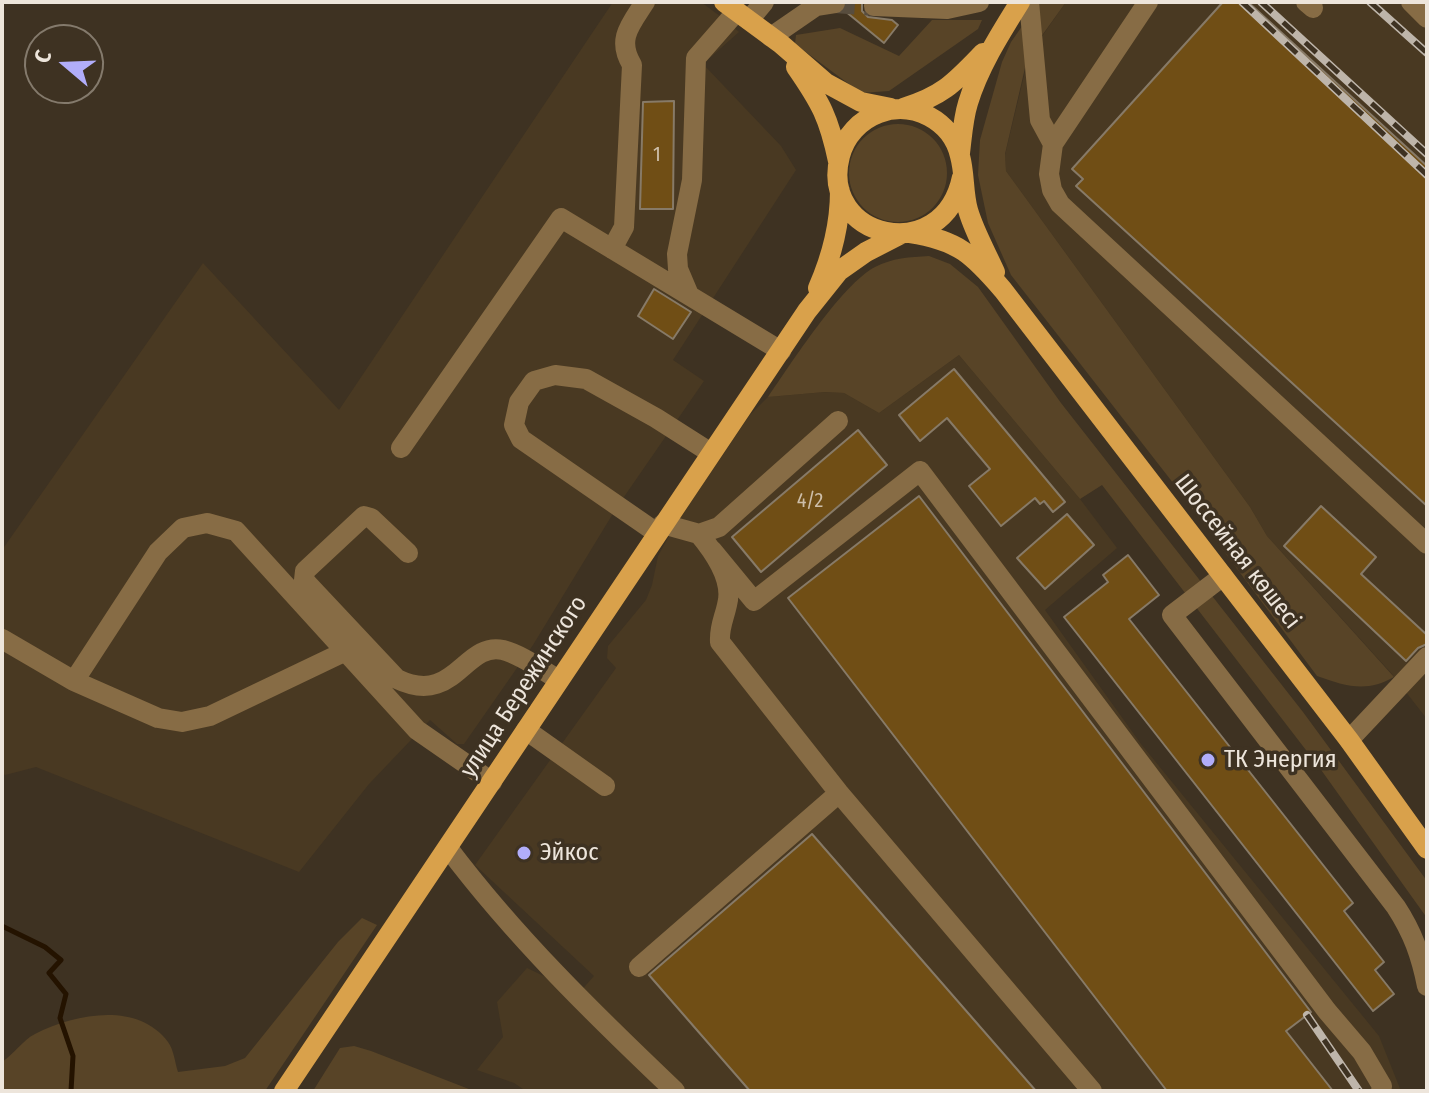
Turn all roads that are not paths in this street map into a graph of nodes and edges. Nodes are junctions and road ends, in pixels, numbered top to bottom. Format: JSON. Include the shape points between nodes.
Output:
{"nodes":[{"id":1,"x":645,"y":2,"type":"edge"},
{"id":2,"x":764,"y":2,"type":"edge"},
{"id":3,"x":979,"y":2,"type":"edge"},
{"id":4,"x":1020,"y":2,"type":"edge"},
{"id":5,"x":1029,"y":2,"type":"edge"},
{"id":6,"x":1148,"y":2,"type":"edge"},
{"id":7,"x":1411,"y":2,"type":"edge"},
{"id":8,"x":835,"y":3,"type":"edge"},
{"id":9,"x":874,"y":6,"type":"dead end"},
{"id":10,"x":736,"y":11,"type":"edge"},
{"id":11,"x":1427,"y":18,"type":"edge"},
{"id":12,"x":997,"y":38,"type":"junction"},
{"id":13,"x":776,"y":41,"type":"junction"},
{"id":14,"x":897,"y":109,"type":"junction"},
{"id":15,"x":1053,"y":144,"type":"junction"},
{"id":16,"x":960,"y":153,"type":"junction"},
{"id":17,"x":838,"y":162,"type":"junction"},
{"id":18,"x":962,"y":177,"type":"junction"},
{"id":19,"x":840,"y":191,"type":"junction"},
{"id":20,"x":906,"y":234,"type":"junction"},
{"id":21,"x":612,"y":249,"type":"junction"},
{"id":22,"x":1003,"y":290,"type":"junction"},
{"id":23,"x":689,"y":295,"type":"junction"},
{"id":24,"x":807,"y":311,"type":"junction"},
{"id":25,"x":781,"y":351,"type":"junction"},
{"id":26,"x":838,"y":421,"type":"dead end"},
{"id":27,"x":401,"y":448,"type":"dead end"},
{"id":28,"x":711,"y":453,"type":"junction"},
{"id":29,"x":660,"y":528,"type":"junction"},
{"id":30,"x":706,"y":542,"type":"junction"},
{"id":31,"x":1427,"y":544,"type":"edge"},
{"id":32,"x":408,"y":553,"type":"dead end"},
{"id":33,"x":1223,"y":576,"type":"junction"},
{"id":34,"x":2,"y":639,"type":"edge"},
{"id":35,"x":346,"y":651,"type":"junction"},
{"id":36,"x":1427,"y":657,"type":"edge"},
{"id":37,"x":559,"y":680,"type":"junction"},
{"id":38,"x":74,"y":681,"type":"junction"},
{"id":39,"x":526,"y":730,"type":"junction"},
{"id":40,"x":1349,"y":740,"type":"junction"},
{"id":41,"x":492,"y":782,"type":"junction"},
{"id":42,"x":605,"y":786,"type":"dead end"},
{"id":43,"x":839,"y":793,"type":"junction"},
{"id":44,"x":448,"y":848,"type":"junction"},
{"id":45,"x":1427,"y":849,"type":"edge"},
{"id":46,"x":639,"y":967,"type":"dead end"},
{"id":47,"x":1427,"y":986,"type":"edge"},
{"id":48,"x":284,"y":1091,"type":"edge"},
{"id":49,"x":675,"y":1091,"type":"edge"},
{"id":50,"x":1092,"y":1091,"type":"edge"},
{"id":51,"x":1381,"y":1091,"type":"edge"}],
"edges":[{"from":1,"to":21,"type":"lane","via":[[626,32],[625,53],[632,65],[624,227]]},
{"from":2,"to":10,"type":"lane"},
{"from":3,"to":9,"type":"lane","via":[[947,9]]},
{"from":4,"to":12,"type":"main road"},
{"from":5,"to":15,"type":"lane","via":[[1040,120]]},
{"from":6,"to":15,"type":"lane"},
{"from":7,"to":11,"type":"lane"},
{"from":8,"to":13,"type":"lane","via":[[816,6]]},
{"from":10,"to":13,"type":"main road"},
{"from":10,"to":23,"type":"lane","via":[[696,58],[692,180],[677,254]]},
{"from":12,"to":14,"type":"main road","via":[[951,87]]},
{"from":12,"to":16,"type":"main road","via":[[967,106]]},
{"from":13,"to":14,"type":"main road","via":[[826,83],[861,102]]},
{"from":13,"to":17,"type":"main road","via":[[821,103]]},
{"from":14,"to":16,"type":"main road","via":[[935,120]]},
{"from":14,"to":17,"type":"main road","via":[[862,122],[846,140]]},
{"from":15,"to":31,"type":"lane","via":[[1049,174],[1060,204]]},
{"from":16,"to":18,"type":"main road"},
{"from":17,"to":19,"type":"main road"},
{"from":18,"to":20,"type":"main road","via":[[946,214]]},
{"from":18,"to":22,"type":"main road","via":[[968,211]]},
{"from":19,"to":20,"type":"main road","via":[[866,224]]},
{"from":19,"to":24,"type":"main road","via":[[835,242]]},
{"from":20,"to":22,"type":"main road","via":[[939,237],[963,250]]},
{"from":20,"to":24,"type":"main road","via":[[839,271]]},
{"from":21,"to":23,"type":"lane"},
{"from":21,"to":27,"type":"lane","via":[[561,218]]},
{"from":22,"to":33,"type":"main road","name":"Шоссейная көшесі"},
{"from":23,"to":25,"type":"lane"},
{"from":24,"to":25,"type":"main road","name":"улица Бережинского"},
{"from":25,"to":28,"type":"main road","name":"улица Бережинского"},
{"from":26,"to":30,"type":"lane"},
{"from":28,"to":29,"type":"main road","name":"улица Бережинского"},
{"from":28,"to":29,"type":"lane","via":[[586,379],[555,375],[534,381],[519,402],[514,425],[521,439]]},
{"from":29,"to":30,"type":"lane"},
{"from":29,"to":37,"type":"main road","name":"улица Бережинского"},
{"from":30,"to":43,"type":"lane","via":[[726,582],[729,601],[719,626],[720,642]]},
{"from":30,"to":51,"type":"lane","via":[[754,601],[920,471],[1362,1052]]},
{"from":32,"to":37,"type":"lane","via":[[364,516],[305,571],[304,580],[397,679],[413,686],[434,687],[486,651],[501,650]]},
{"from":33,"to":40,"type":"main road","name":"Шоссейная көшесі"},
{"from":33,"to":47,"type":"lane","via":[[1172,615],[1396,907],[1422,956]]},
{"from":34,"to":38,"type":"lane"},
{"from":35,"to":38,"type":"lane","via":[[210,716],[182,722],[158,718]]},
{"from":35,"to":38,"type":"lane","via":[[236,531],[207,523],[183,528],[158,552]]},
{"from":35,"to":41,"type":"lane","via":[[417,730]]},
{"from":36,"to":40,"type":"lane"},
{"from":37,"to":39,"type":"main road","name":"улица Бережинского"},
{"from":39,"to":41,"type":"main road","name":"улица Бережинского"},
{"from":39,"to":42,"type":"lane"},
{"from":40,"to":45,"type":"main road","name":"Шоссейная көшесі"},
{"from":41,"to":44,"type":"main road","name":"улица Бережинского"},
{"from":43,"to":46,"type":"lane"},
{"from":43,"to":50,"type":"lane"},
{"from":44,"to":48,"type":"main road","name":"улица Бережинского"},
{"from":44,"to":49,"type":"lane","via":[[491,905],[572,992]]}]}
